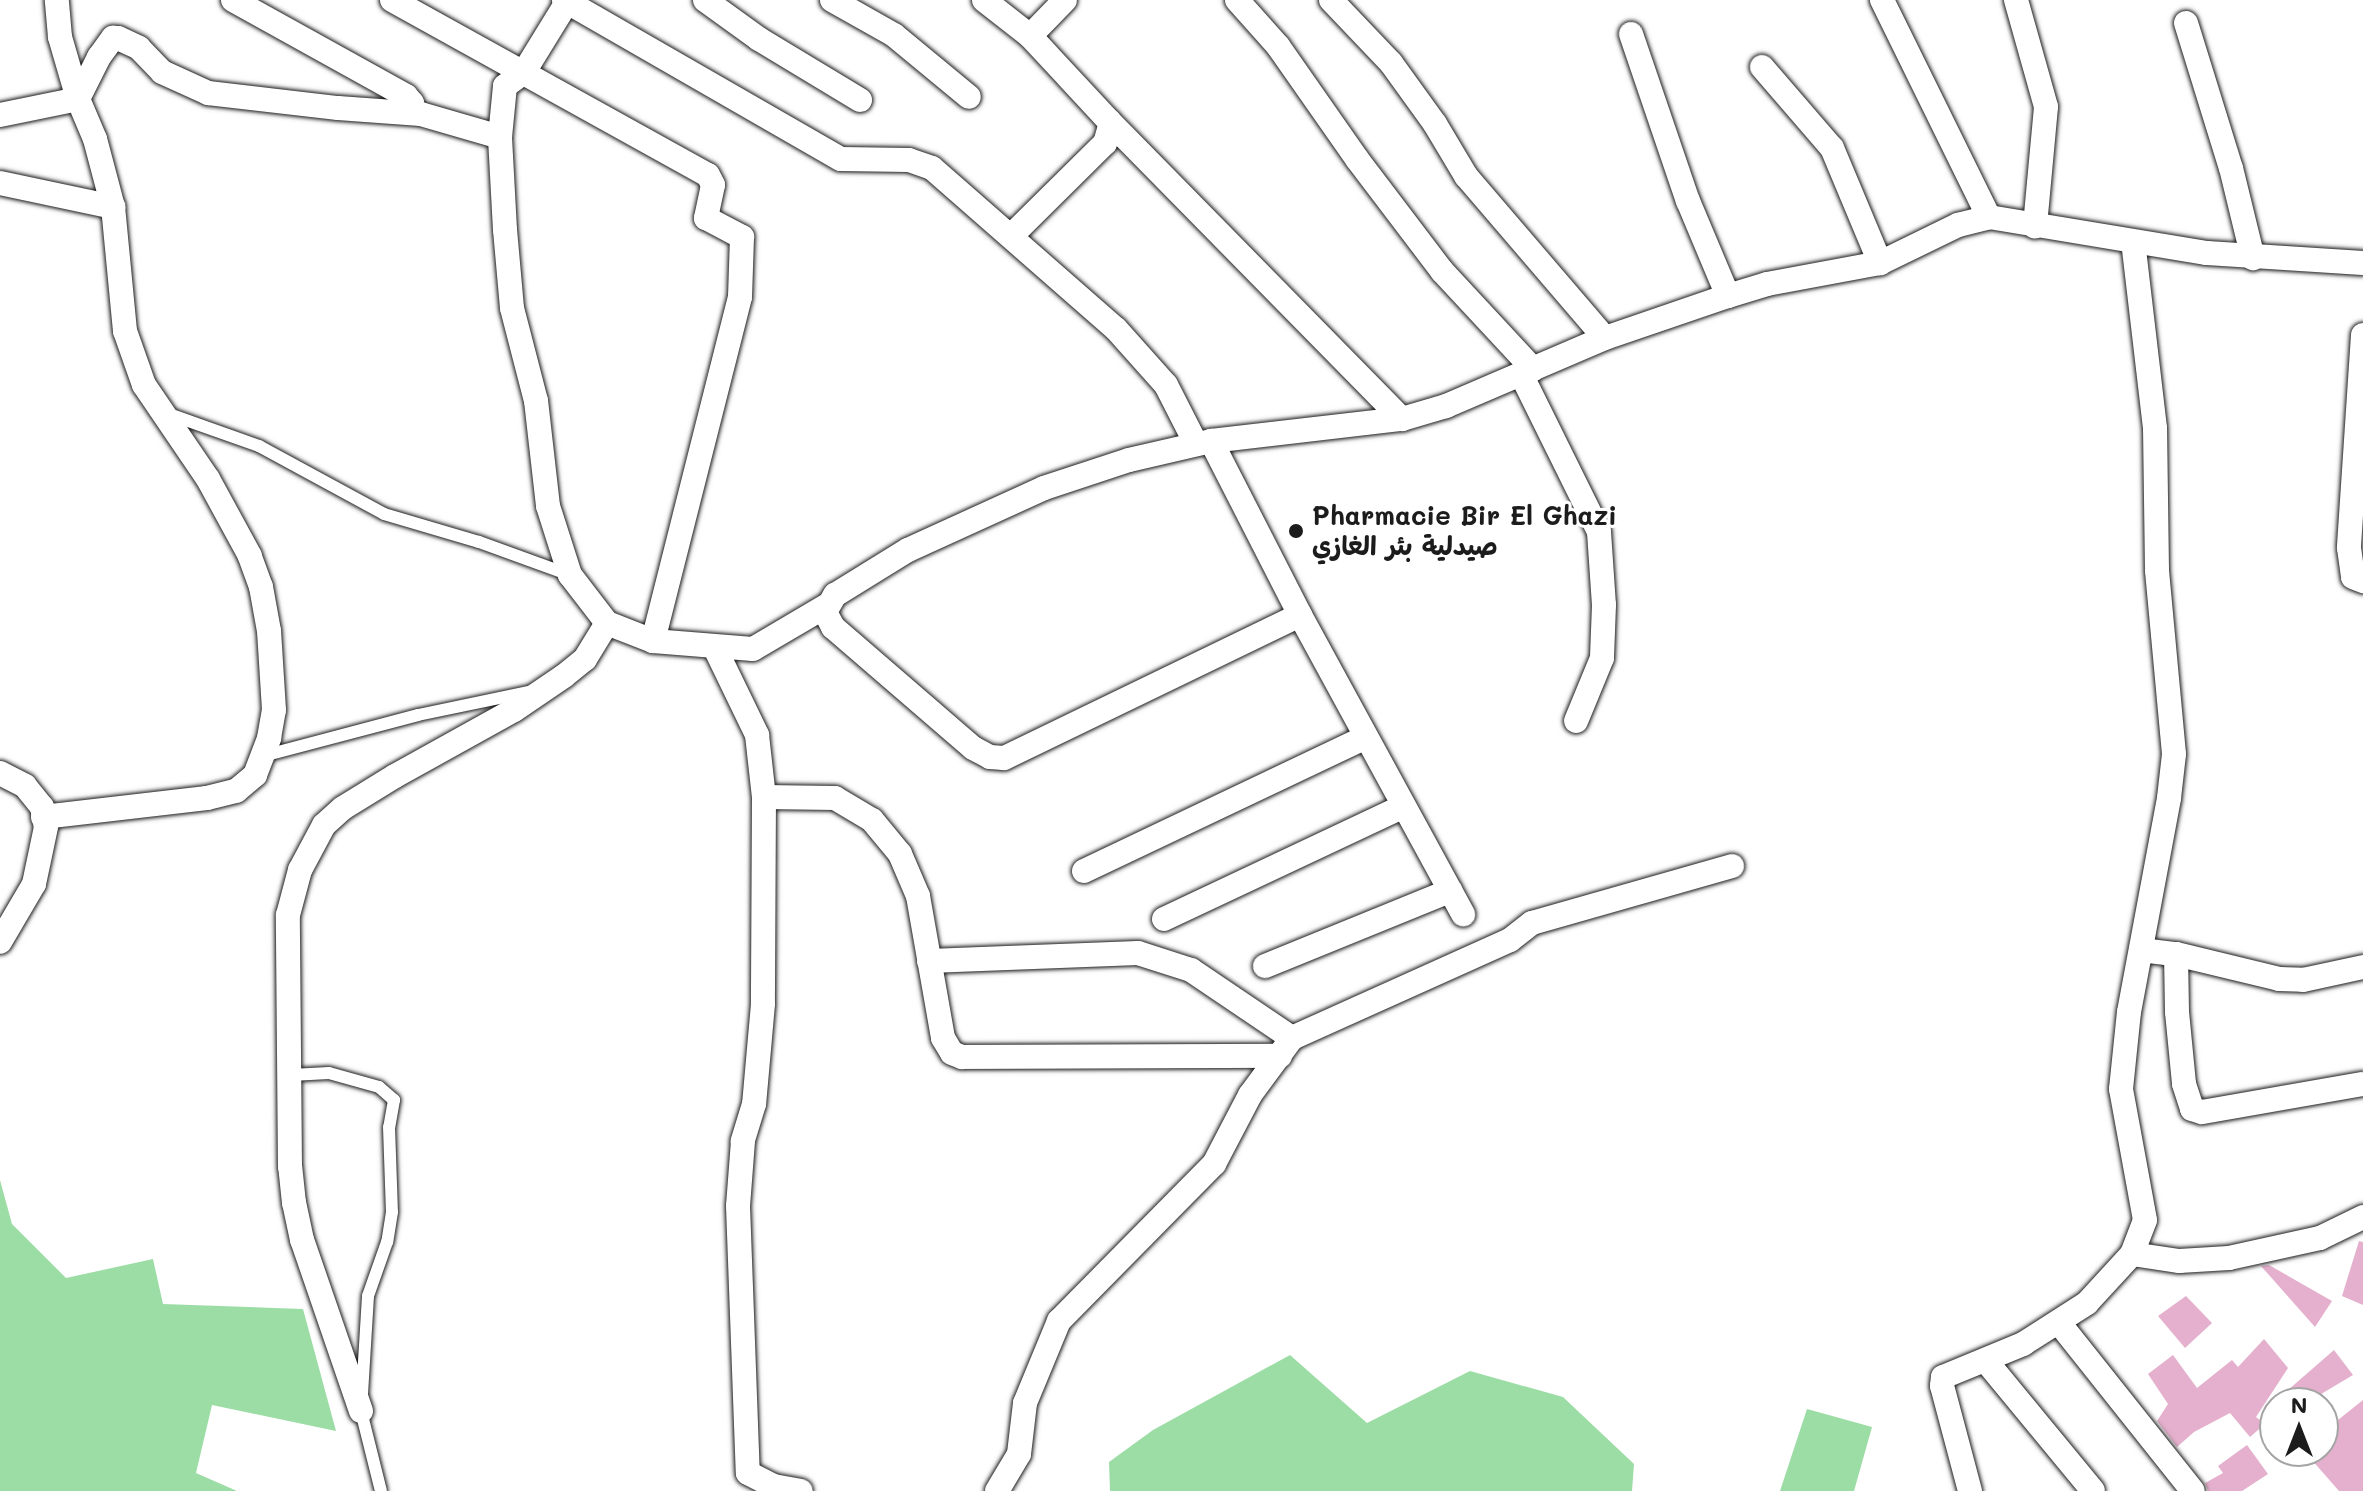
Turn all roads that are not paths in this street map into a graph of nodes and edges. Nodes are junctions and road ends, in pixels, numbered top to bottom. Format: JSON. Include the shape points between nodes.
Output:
{"nodes":[{"id":1,"x":57,"y":0,"type":"edge"},
{"id":2,"x":233,"y":0,"type":"edge"},
{"id":3,"x":392,"y":0,"type":"edge"},
{"id":4,"x":705,"y":0,"type":"edge"},
{"id":5,"x":832,"y":0,"type":"edge"},
{"id":6,"x":984,"y":0,"type":"edge"},
{"id":7,"x":1065,"y":0,"type":"edge"},
{"id":8,"x":1237,"y":0,"type":"edge"},
{"id":9,"x":1331,"y":0,"type":"edge"},
{"id":10,"x":1882,"y":0,"type":"edge"},
{"id":11,"x":2016,"y":0,"type":"edge"},
{"id":12,"x":565,"y":1,"type":"edge"},
{"id":13,"x":2186,"y":23,"type":"dead end"},
{"id":14,"x":1631,"y":34,"type":"dead end"},
{"id":15,"x":1030,"y":36,"type":"junction"},
{"id":16,"x":1762,"y":67,"type":"dead end"},
{"id":17,"x":524,"y":72,"type":"junction"},
{"id":18,"x":969,"y":97,"type":"dead end"},
{"id":19,"x":78,"y":99,"type":"junction"},
{"id":20,"x":860,"y":100,"type":"dead end"},
{"id":21,"x":2,"y":112,"type":"edge"},
{"id":22,"x":410,"y":112,"type":"junction"},
{"id":23,"x":1109,"y":121,"type":"junction"},
{"id":24,"x":500,"y":137,"type":"junction"},
{"id":25,"x":0,"y":183,"type":"edge"},
{"id":26,"x":113,"y":207,"type":"junction"},
{"id":27,"x":1989,"y":217,"type":"junction"},
{"id":28,"x":2035,"y":226,"type":"junction"},
{"id":29,"x":1011,"y":236,"type":"junction"},
{"id":30,"x":2133,"y":242,"type":"junction"},
{"id":31,"x":2253,"y":258,"type":"junction"},
{"id":32,"x":1880,"y":263,"type":"junction"},
{"id":33,"x":2363,"y":263,"type":"edge"},
{"id":34,"x":1728,"y":296,"type":"junction"},
{"id":35,"x":2363,"y":335,"type":"edge"},
{"id":36,"x":1605,"y":338,"type":"junction"},
{"id":37,"x":1527,"y":371,"type":"junction"},
{"id":38,"x":159,"y":410,"type":"junction"},
{"id":39,"x":1402,"y":419,"type":"junction"},
{"id":40,"x":1203,"y":442,"type":"junction"},
{"id":41,"x":570,"y":575,"type":"junction"},
{"id":42,"x":2363,"y":581,"type":"edge"},
{"id":43,"x":826,"y":606,"type":"junction"},
{"id":44,"x":1300,"y":615,"type":"junction"},
{"id":45,"x":607,"y":623,"type":"junction"},
{"id":46,"x":653,"y":641,"type":"junction"},
{"id":47,"x":715,"y":648,"type":"junction"},
{"id":48,"x":545,"y":689,"type":"junction"},
{"id":49,"x":1576,"y":721,"type":"dead end"},
{"id":50,"x":1366,"y":737,"type":"junction"},
{"id":51,"x":260,"y":757,"type":"junction"},
{"id":52,"x":0,"y":773,"type":"edge"},
{"id":53,"x":764,"y":797,"type":"junction"},
{"id":54,"x":1404,"y":806,"type":"junction"},
{"id":55,"x":43,"y":817,"type":"junction"},
{"id":56,"x":1732,"y":866,"type":"dead end"},
{"id":57,"x":1084,"y":871,"type":"dead end"},
{"id":58,"x":1450,"y":891,"type":"junction"},
{"id":59,"x":1463,"y":914,"type":"dead end"},
{"id":60,"x":1164,"y":919,"type":"dead end"},
{"id":61,"x":0,"y":942,"type":"edge"},
{"id":62,"x":2141,"y":950,"type":"junction"},
{"id":63,"x":2176,"y":954,"type":"junction"},
{"id":64,"x":929,"y":961,"type":"junction"},
{"id":65,"x":1265,"y":966,"type":"dead end"},
{"id":66,"x":2363,"y":967,"type":"edge"},
{"id":67,"x":1286,"y":1047,"type":"junction"},
{"id":68,"x":291,"y":1075,"type":"junction"},
{"id":69,"x":2363,"y":1084,"type":"edge"},
{"id":70,"x":2363,"y":1217,"type":"edge"},
{"id":71,"x":2132,"y":1254,"type":"junction"},
{"id":72,"x":2060,"y":1324,"type":"junction"},
{"id":73,"x":1986,"y":1361,"type":"junction"},
{"id":74,"x":361,"y":1411,"type":"junction"},
{"id":75,"x":2191,"y":1490,"type":"edge"},
{"id":76,"x":381,"y":1491,"type":"edge"},
{"id":77,"x":801,"y":1491,"type":"edge"},
{"id":78,"x":997,"y":1491,"type":"edge"},
{"id":79,"x":1970,"y":1491,"type":"edge"},
{"id":80,"x":2093,"y":1491,"type":"edge"}],
"edges":[{"from":1,"to":19,"type":"street","via":[[60,37]]},
{"from":2,"to":22,"type":"street","via":[[406,96],[412,103]]},
{"from":3,"to":17,"type":"street"},
{"from":4,"to":20,"type":"street"},
{"from":5,"to":18,"type":"street","via":[[894,35]]},
{"from":6,"to":15,"type":"street"},
{"from":7,"to":15,"type":"street"},
{"from":8,"to":37,"type":"street","via":[[1278,46],[1442,271]]},
{"from":9,"to":36,"type":"street","via":[[1391,63],[1466,176]]},
{"from":10,"to":27,"type":"street"},
{"from":11,"to":28,"type":"street","via":[[2046,107]]},
{"from":12,"to":17,"type":"street"},
{"from":12,"to":29,"type":"street","via":[[841,159],[922,162]]},
{"from":13,"to":31,"type":"street"},
{"from":14,"to":34,"type":"street","via":[[1688,201]]},
{"from":15,"to":23,"type":"street"},
{"from":16,"to":32,"type":"street","via":[[1832,148]]},
{"from":17,"to":24,"type":"street","via":[[505,86]]},
{"from":17,"to":46,"type":"street","via":[[708,175],[713,185],[706,218],[742,237],[738,309]]},
{"from":19,"to":21,"type":"street"},
{"from":19,"to":22,"type":"street","via":[[99,57],[118,38],[139,48],[162,72],[208,93]]},
{"from":19,"to":26,"type":"street"},
{"from":22,"to":24,"type":"street"},
{"from":23,"to":29,"type":"street","via":[[1105,143]]},
{"from":23,"to":39,"type":"street"},
{"from":24,"to":41,"type":"street","via":[[512,308],[536,401],[548,506]]},
{"from":25,"to":26,"type":"street"},
{"from":26,"to":38,"type":"street","via":[[125,331]]},
{"from":27,"to":28,"type":"street"},
{"from":27,"to":32,"type":"street","via":[[1958,225]]},
{"from":28,"to":30,"type":"street"},
{"from":29,"to":40,"type":"street","via":[[1116,329],[1166,385]]},
{"from":30,"to":31,"type":"street"},
{"from":30,"to":62,"type":"street","via":[[2155,428],[2157,570],[2174,754]]},
{"from":31,"to":33,"type":"street"},
{"from":32,"to":34,"type":"street"},
{"from":34,"to":36,"type":"street"},
{"from":35,"to":42,"type":"street","via":[[2349,548],[2353,577]]},
{"from":36,"to":37,"type":"street"},
{"from":37,"to":39,"type":"street"},
{"from":37,"to":49,"type":"street","via":[[1599,532],[1602,658]]},
{"from":38,"to":41,"type":"lane","via":[[259,446],[380,513]]},
{"from":38,"to":51,"type":"street","via":[[232,520],[261,587],[274,710]]},
{"from":39,"to":40,"type":"street"},
{"from":40,"to":43,"type":"street","via":[[1115,464],[969,520],[908,550],[835,595]]},
{"from":40,"to":44,"type":"street"},
{"from":41,"to":45,"type":"street"},
{"from":43,"to":44,"type":"street","via":[[827,622],[973,748],[1004,758]]},
{"from":43,"to":47,"type":"street","via":[[765,644]]},
{"from":44,"to":50,"type":"street"},
{"from":45,"to":46,"type":"street"},
{"from":45,"to":48,"type":"street","via":[[585,659]]},
{"from":46,"to":47,"type":"street"},
{"from":47,"to":53,"type":"street","via":[[757,735]]},
{"from":48,"to":51,"type":"lane","via":[[418,715]]},
{"from":48,"to":68,"type":"street","via":[[343,808],[324,825],[300,870],[288,915]]},
{"from":50,"to":54,"type":"street"},
{"from":50,"to":57,"type":"street"},
{"from":51,"to":55,"type":"street","via":[[248,783],[224,795]]},
{"from":52,"to":55,"type":"street","via":[[25,786],[42,807]]},
{"from":53,"to":64,"type":"street","via":[[835,798],[872,820],[900,854],[918,896]]},
{"from":53,"to":77,"type":"street","via":[[763,1004],[738,1206],[748,1473],[773,1486]]},
{"from":54,"to":58,"type":"street"},
{"from":54,"to":60,"type":"street"},
{"from":55,"to":61,"type":"street","via":[[44,842],[34,884]]},
{"from":56,"to":67,"type":"street","via":[[1532,923],[1510,940]]},
{"from":58,"to":59,"type":"street"},
{"from":58,"to":65,"type":"street"},
{"from":62,"to":63,"type":"street"},
{"from":62,"to":71,"type":"street","via":[[2121,1089],[2145,1212]]},
{"from":63,"to":66,"type":"street","via":[[2291,980]]},
{"from":63,"to":69,"type":"street","via":[[2184,1084],[2192,1109],[2202,1112]]},
{"from":64,"to":67,"type":"street","via":[[1138,953],[1191,970]]},
{"from":64,"to":67,"type":"street","via":[[943,1038],[952,1053],[962,1057]]},
{"from":67,"to":78,"type":"street","via":[[1250,1095],[1214,1164],[1059,1321],[1025,1403],[1019,1454]]},
{"from":68,"to":74,"type":"street","via":[[294,1203]]},
{"from":68,"to":74,"type":"lane","via":[[329,1073],[379,1087],[394,1100],[389,1127],[392,1212],[368,1296]]},
{"from":70,"to":71,"type":"street","via":[[2320,1238],[2229,1258],[2179,1261]]},
{"from":71,"to":72,"type":"street","via":[[2104,1288]]},
{"from":72,"to":73,"type":"street"},
{"from":72,"to":75,"type":"street"},
{"from":73,"to":79,"type":"street","via":[[1949,1372],[1942,1380]]},
{"from":73,"to":80,"type":"street"},
{"from":74,"to":76,"type":"lane"}]}
